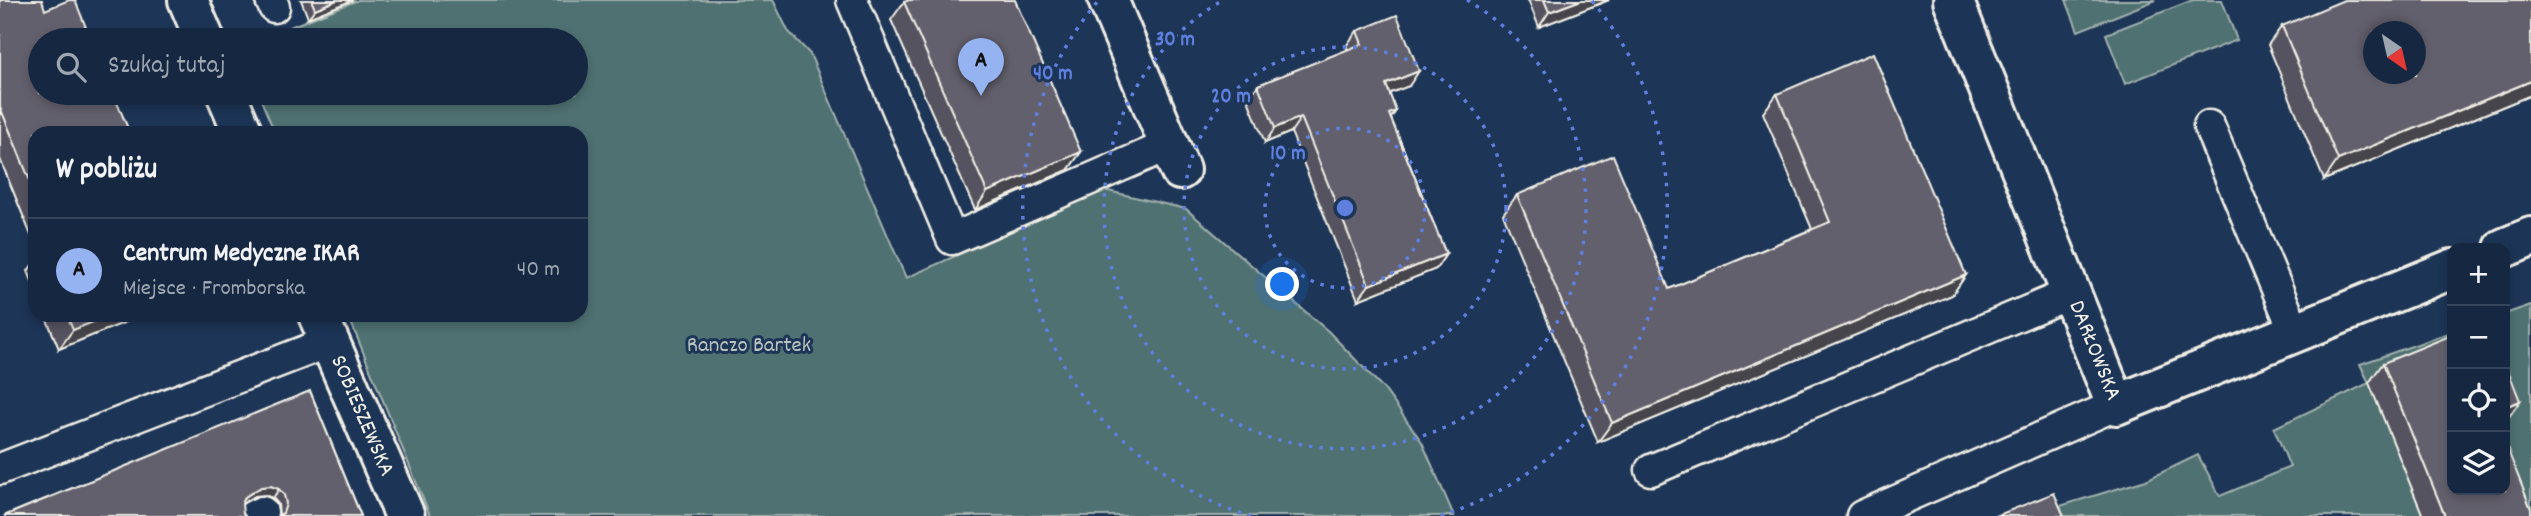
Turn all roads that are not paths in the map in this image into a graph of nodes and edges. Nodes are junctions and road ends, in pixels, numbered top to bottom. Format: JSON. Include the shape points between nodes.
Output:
{"nodes":[{"id":1,"x":188,"y":0,"type":"edge"},
{"id":2,"x":852,"y":0,"type":"edge"},
{"id":3,"x":1108,"y":0,"type":"edge"},
{"id":4,"x":1953,"y":0,"type":"edge"},
{"id":5,"x":200,"y":28,"type":"edge"},
{"id":6,"x":231,"y":105,"type":"edge"},
{"id":7,"x":240,"y":126,"type":"edge"},
{"id":8,"x":2209,"y":126,"type":"dead end"},
{"id":9,"x":1175,"y":157,"type":"joint"},
{"id":10,"x":2531,"y":237,"type":"edge"},
{"id":11,"x":2510,"y":246,"type":"edge"},
{"id":12,"x":2447,"y":271,"type":"edge"},
{"id":13,"x":2071,"y":293,"type":"junction"},
{"id":14,"x":324,"y":329,"type":"edge"},
{"id":15,"x":2295,"y":332,"type":"junction"},
{"id":16,"x":2116,"y":405,"type":"junction"},
{"id":17,"x":0,"y":469,"type":"edge"},
{"id":18,"x":1651,"y":470,"type":"dead end"},
{"id":19,"x":405,"y":516,"type":"edge"},
{"id":20,"x":1862,"y":516,"type":"edge"}],
"edges":[{"from":1,"to":5,"type":"street"},
{"from":2,"to":9,"type":"lane","via":[[952,239]]},
{"from":3,"to":9,"type":"street"},
{"from":4,"to":13,"type":"street","name":"DARŁOWSKA"},
{"from":6,"to":7,"type":"street"},
{"from":8,"to":15,"type":"lane"},
{"from":10,"to":11,"type":"street"},
{"from":12,"to":15,"type":"street","name":"DARŁOWSKA"},
{"from":13,"to":16,"type":"street","name":"DARŁOWSKA"},
{"from":13,"to":18,"type":"lane"},
{"from":14,"to":17,"type":"lane"},
{"from":14,"to":19,"type":"street","name":"SOBIESZEWSKA"},
{"from":15,"to":16,"type":"street","name":"DARŁOWSKA"},
{"from":16,"to":20,"type":"lane"}]}
